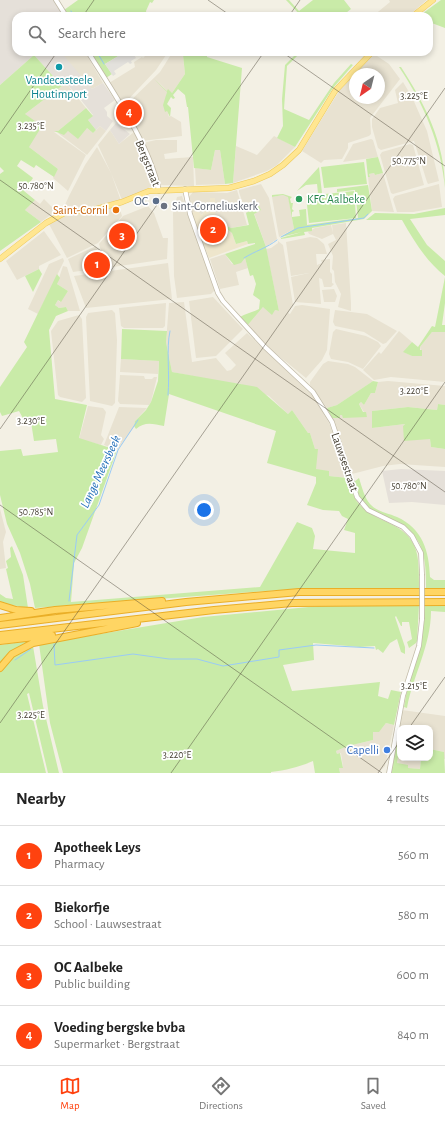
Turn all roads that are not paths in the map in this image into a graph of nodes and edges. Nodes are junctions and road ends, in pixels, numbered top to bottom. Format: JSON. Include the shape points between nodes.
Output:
{"nodes":[{"id":1,"x":56,"y":0,"type":"edge"},
{"id":2,"x":433,"y":0,"type":"edge"},
{"id":3,"x":64,"y":12,"type":"edge"},
{"id":4,"x":418,"y":12,"type":"edge"},
{"id":5,"x":90,"y":56,"type":"edge"},
{"id":6,"x":368,"y":56,"type":"edge"},
{"id":7,"x":185,"y":189,"type":"junction"},
{"id":8,"x":159,"y":191,"type":"junction"},
{"id":9,"x":0,"y":259,"type":"edge"},
{"id":10,"x":445,"y":592,"type":"edge"},
{"id":11,"x":186,"y":602,"type":"junction"},
{"id":12,"x":445,"y":602,"type":"edge"},
{"id":13,"x":0,"y":605,"type":"edge"},
{"id":14,"x":55,"y":610,"type":"junction"},
{"id":15,"x":214,"y":610,"type":"junction"},
{"id":16,"x":0,"y":618,"type":"edge"},
{"id":17,"x":0,"y":625,"type":"edge"},
{"id":18,"x":97,"y":630,"type":"junction"},
{"id":19,"x":0,"y":635,"type":"edge"},
{"id":20,"x":0,"y":641,"type":"edge"},
{"id":21,"x":0,"y":668,"type":"edge"},
{"id":22,"x":389,"y":773,"type":"edge"}],
"edges":[{"from":1,"to":3,"type":"street"},
{"from":2,"to":4,"type":"main road"},
{"from":5,"to":8,"type":"street","name":"Bergstraat","via":[[141,142]]},
{"from":6,"to":7,"type":"main road","via":[[335,91],[299,150],[283,165],[261,179],[236,186],[222,189]]},
{"from":7,"to":8,"type":"main road"},
{"from":7,"to":22,"type":"street","name":"Lauwsestraat","bridge":true,"via":[[190,214],[223,301],[265,348],[313,392],[332,422],[357,497],[368,510],[403,527],[412,536],[421,553],[422,618],[419,646],[403,696]]},
{"from":8,"to":9,"type":"main road","via":[[146,192],[93,210],[63,213]]},
{"from":10,"to":11,"type":"highway","via":[[299,592]]},
{"from":11,"to":14,"type":"highway","via":[[177,600]]},
{"from":11,"to":17,"type":"highway"},
{"from":12,"to":15,"type":"highway","via":[[292,603]]},
{"from":13,"to":14,"type":"highway","via":[[16,610]]},
{"from":14,"to":16,"type":"highway"},
{"from":15,"to":18,"type":"highway"},
{"from":15,"to":19,"type":"highway"},
{"from":18,"to":20,"type":"highway"},
{"from":18,"to":21,"type":"highway","via":[[25,646],[12,654]]}]}
